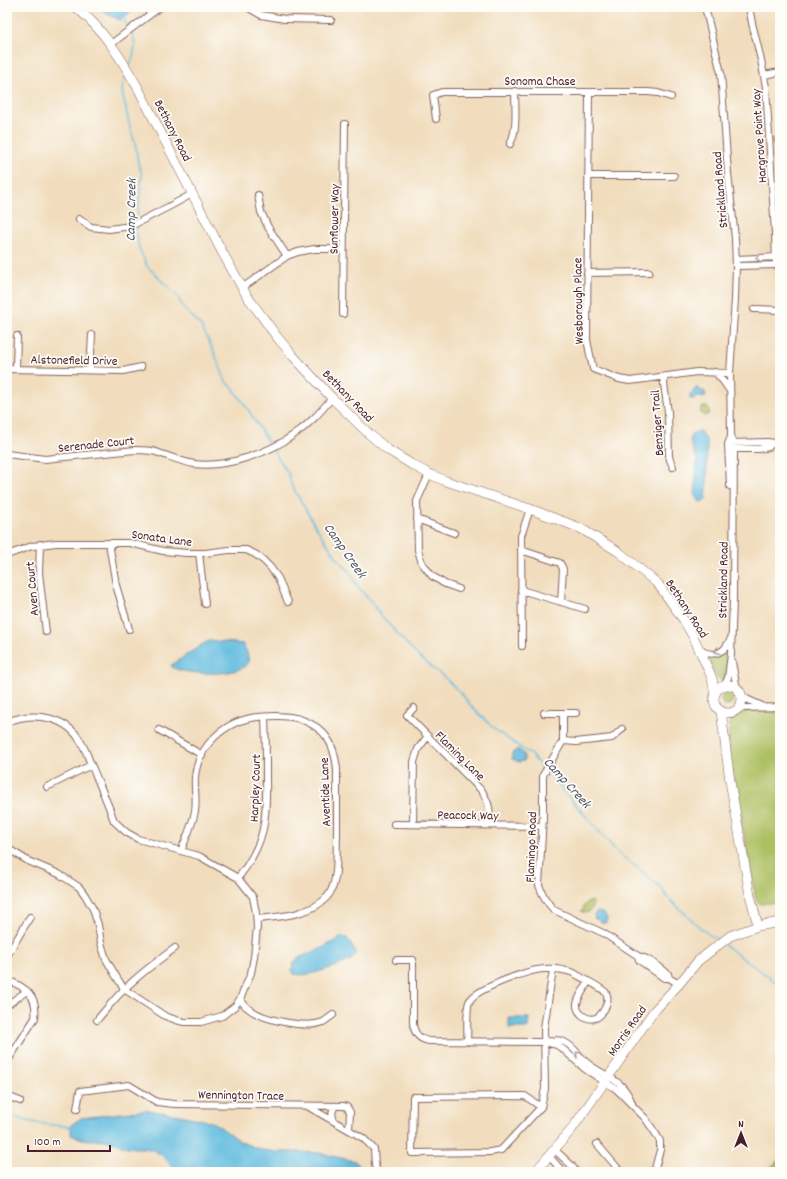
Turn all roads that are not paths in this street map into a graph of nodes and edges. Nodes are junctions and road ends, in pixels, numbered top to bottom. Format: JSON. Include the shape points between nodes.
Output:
{"nodes":[{"id":1,"x":76,"y":7,"type":"edge"},
{"id":2,"x":160,"y":7,"type":"edge"},
{"id":3,"x":247,"y":7,"type":"edge"},
{"id":4,"x":705,"y":7,"type":"edge"},
{"id":5,"x":749,"y":7,"type":"edge"},
{"id":6,"x":331,"y":20,"type":"dead end"},
{"id":7,"x":111,"y":44,"type":"junction"},
{"id":8,"x":780,"y":72,"type":"edge"},
{"id":9,"x":764,"y":75,"type":"junction"},
{"id":10,"x":515,"y":91,"type":"junction"},
{"id":11,"x":589,"y":92,"type":"junction"},
{"id":12,"x":671,"y":97,"type":"dead end"},
{"id":13,"x":436,"y":119,"type":"dead end"},
{"id":14,"x":345,"y":124,"type":"dead end"},
{"id":15,"x":510,"y":144,"type":"dead end"},
{"id":16,"x":7,"y":166,"type":"edge"},
{"id":17,"x":588,"y":176,"type":"junction"},
{"id":18,"x":674,"y":176,"type":"dead end"},
{"id":19,"x":192,"y":194,"type":"junction"},
{"id":20,"x":258,"y":195,"type":"dead end"},
{"id":21,"x":7,"y":210,"type":"edge"},
{"id":22,"x":79,"y":219,"type":"dead end"},
{"id":23,"x":343,"y":249,"type":"junction"},
{"id":24,"x":287,"y":256,"type":"junction"},
{"id":25,"x":778,"y":257,"type":"edge"},
{"id":26,"x":736,"y":259,"type":"junction"},
{"id":27,"x":778,"y":265,"type":"edge"},
{"id":28,"x":736,"y":266,"type":"junction"},
{"id":29,"x":649,"y":272,"type":"dead end"},
{"id":30,"x":588,"y":273,"type":"junction"},
{"id":31,"x":242,"y":288,"type":"junction"},
{"id":32,"x":754,"y":309,"type":"dead end"},
{"id":33,"x":780,"y":310,"type":"edge"},
{"id":34,"x":343,"y":314,"type":"dead end"},
{"id":35,"x":92,"y":335,"type":"dead end"},
{"id":36,"x":17,"y":336,"type":"dead end"},
{"id":37,"x":141,"y":367,"type":"dead end"},
{"id":38,"x":7,"y":369,"type":"edge"},
{"id":39,"x":16,"y":369,"type":"junction"},
{"id":40,"x":90,"y":370,"type":"junction"},
{"id":41,"x":715,"y":372,"type":"junction"},
{"id":42,"x":730,"y":373,"type":"junction"},
{"id":43,"x":663,"y":377,"type":"junction"},
{"id":44,"x":731,"y":394,"type":"junction"},
{"id":45,"x":332,"y":398,"type":"junction"},
{"id":46,"x":731,"y":424,"type":"junction"},
{"id":47,"x":780,"y":442,"type":"edge"},
{"id":48,"x":752,"y":443,"type":"junction"},
{"id":49,"x":772,"y":443,"type":"junction"},
{"id":50,"x":731,"y":444,"type":"junction"},
{"id":51,"x":747,"y":449,"type":"junction"},
{"id":52,"x":7,"y":454,"type":"edge"},
{"id":53,"x":734,"y":466,"type":"junction"},
{"id":54,"x":673,"y":467,"type":"dead end"},
{"id":55,"x":429,"y":474,"type":"junction"},
{"id":56,"x":530,"y":509,"type":"junction"},
{"id":57,"x":417,"y":519,"type":"junction"},
{"id":58,"x":733,"y":524,"type":"junction"},
{"id":59,"x":454,"y":533,"type":"dead end"},
{"id":60,"x":109,"y":543,"type":"junction"},
{"id":61,"x":40,"y":544,"type":"junction"},
{"id":62,"x":521,"y":550,"type":"junction"},
{"id":63,"x":199,"y":553,"type":"junction"},
{"id":64,"x":7,"y":554,"type":"edge"},
{"id":65,"x":459,"y":589,"type":"dead end"},
{"id":66,"x":521,"y":590,"type":"junction"},
{"id":67,"x":288,"y":602,"type":"dead end"},
{"id":68,"x":561,"y":602,"type":"junction"},
{"id":69,"x":205,"y":604,"type":"dead end"},
{"id":70,"x":585,"y":609,"type":"dead end"},
{"id":71,"x":129,"y":629,"type":"dead end"},
{"id":72,"x":46,"y":632,"type":"dead end"},
{"id":73,"x":732,"y":636,"type":"junction"},
{"id":74,"x":522,"y":646,"type":"dead end"},
{"id":75,"x":698,"y":647,"type":"junction"},
{"id":76,"x":731,"y":654,"type":"junction"},
{"id":77,"x":712,"y":678,"type":"junction"},
{"id":78,"x":723,"y":687,"type":"junction"},
{"id":79,"x":739,"y":693,"type":"junction"},
{"id":80,"x":715,"y":695,"type":"junction"},
{"id":81,"x":780,"y":707,"type":"edge"},
{"id":82,"x":414,"y":708,"type":"dead end"},
{"id":83,"x":770,"y":708,"type":"junction"},
{"id":84,"x":721,"y":711,"type":"junction"},
{"id":85,"x":736,"y":711,"type":"junction"},
{"id":86,"x":544,"y":713,"type":"dead end"},
{"id":87,"x":562,"y":713,"type":"junction"},
{"id":88,"x":576,"y":713,"type":"dead end"},
{"id":89,"x":265,"y":717,"type":"junction"},
{"id":90,"x":7,"y":722,"type":"edge"},
{"id":91,"x":622,"y":729,"type":"dead end"},
{"id":92,"x":158,"y":730,"type":"dead end"},
{"id":93,"x":428,"y":736,"type":"junction"},
{"id":94,"x":563,"y":741,"type":"junction"},
{"id":95,"x":725,"y":742,"type":"junction"},
{"id":96,"x":202,"y":755,"type":"junction"},
{"id":97,"x":91,"y":765,"type":"junction"},
{"id":98,"x":47,"y":787,"type":"dead end"},
{"id":99,"x":394,"y":824,"type":"dead end"},
{"id":100,"x":413,"y":824,"type":"junction"},
{"id":101,"x":490,"y":825,"type":"junction"},
{"id":102,"x":542,"y":826,"type":"junction"},
{"id":103,"x":7,"y":848,"type":"edge"},
{"id":104,"x":181,"y":851,"type":"junction"},
{"id":105,"x":238,"y":878,"type":"junction"},
{"id":106,"x":30,"y":917,"type":"dead end"},
{"id":107,"x":257,"y":919,"type":"junction"},
{"id":108,"x":780,"y":922,"type":"edge"},
{"id":109,"x":758,"y":926,"type":"junction"},
{"id":110,"x":175,"y":948,"type":"dead end"},
{"id":111,"x":7,"y":956,"type":"edge"},
{"id":112,"x":396,"y":960,"type":"dead end"},
{"id":113,"x":553,"y":969,"type":"junction"},
{"id":114,"x":7,"y":980,"type":"edge"},
{"id":115,"x":588,"y":982,"type":"junction"},
{"id":116,"x":679,"y":984,"type":"junction"},
{"id":117,"x":124,"y":989,"type":"junction"},
{"id":118,"x":27,"y":991,"type":"junction"},
{"id":119,"x":240,"y":999,"type":"junction"},
{"id":120,"x":7,"y":1004,"type":"edge"},
{"id":121,"x":333,"y":1014,"type":"dead end"},
{"id":122,"x":97,"y":1020,"type":"dead end"},
{"id":123,"x":467,"y":1042,"type":"junction"},
{"id":124,"x":544,"y":1042,"type":"junction"},
{"id":125,"x":7,"y":1062,"type":"edge"},
{"id":126,"x":607,"y":1080,"type":"junction"},
{"id":127,"x":7,"y":1096,"type":"edge"},
{"id":128,"x":20,"y":1101,"type":"dead end"},
{"id":129,"x":307,"y":1106,"type":"junction"},
{"id":130,"x":335,"y":1106,"type":"junction"},
{"id":131,"x":541,"y":1107,"type":"junction"},
{"id":132,"x":77,"y":1109,"type":"dead end"},
{"id":133,"x":334,"y":1121,"type":"junction"},
{"id":134,"x":350,"y":1130,"type":"junction"},
{"id":135,"x":597,"y":1144,"type":"dead end"},
{"id":136,"x":552,"y":1153,"type":"junction"},
{"id":137,"x":376,"y":1172,"type":"edge"},
{"id":138,"x":535,"y":1172,"type":"edge"},
{"id":139,"x":563,"y":1172,"type":"edge"},
{"id":140,"x":576,"y":1172,"type":"edge"},
{"id":141,"x":621,"y":1172,"type":"edge"},
{"id":142,"x":654,"y":1172,"type":"edge"}],
"edges":[{"from":1,"to":7,"type":"street","name":"Bethany Road"},
{"from":2,"to":7,"type":"street"},
{"from":3,"to":6,"type":"street","via":[[261,16]]},
{"from":4,"to":26,"type":"street","name":"Strickland Road","via":[[721,73]]},
{"from":5,"to":9,"type":"street","name":"Hargrove Point Way"},
{"from":7,"to":19,"type":"street","name":"Bethany Road","via":[[138,88]]},
{"from":8,"to":9,"type":"street"},
{"from":9,"to":25,"type":"street","name":"Hargrove Point Way"},
{"from":10,"to":11,"type":"street","name":"Sonoma Chase"},
{"from":10,"to":13,"type":"street","name":"Sonoma Chase","via":[[442,92],[433,95]]},
{"from":10,"to":15,"type":"street","via":[[515,131]]},
{"from":11,"to":12,"type":"street","name":"Sonoma Chase","via":[[653,92]]},
{"from":11,"to":17,"type":"street","name":"Wesborough Place"},
{"from":14,"to":23,"type":"street","name":"Sunflower Way"},
{"from":16,"to":21,"type":"street"},
{"from":17,"to":18,"type":"street"},
{"from":17,"to":30,"type":"street","name":"Wesborough Place"},
{"from":19,"to":22,"type":"street","via":[[131,226],[109,229],[91,227]]},
{"from":19,"to":31,"type":"street","name":"Bethany Road"},
{"from":20,"to":24,"type":"street","via":[[261,212]]},
{"from":23,"to":24,"type":"street","via":[[314,249]]},
{"from":23,"to":34,"type":"street","name":"Sunflower Way"},
{"from":24,"to":31,"type":"street"},
{"from":25,"to":26,"type":"street","one_way":true},
{"from":25,"to":27,"type":"street","name":"Hargrove Point Way"},
{"from":26,"to":28,"type":"street","name":"Strickland Road"},
{"from":27,"to":28,"type":"street"},
{"from":28,"to":42,"type":"street","name":"Strickland Road"},
{"from":29,"to":30,"type":"street"},
{"from":30,"to":43,"type":"street","name":"Wesborough Place","via":[[587,340],[593,369],[624,380]]},
{"from":31,"to":45,"type":"street","name":"Bethany Road","via":[[277,337]]},
{"from":32,"to":33,"type":"street"},
{"from":35,"to":40,"type":"street"},
{"from":36,"to":39,"type":"street"},
{"from":37,"to":40,"type":"street","name":"Alstonefield Drive","via":[[122,371]]},
{"from":38,"to":39,"type":"street","name":"Alstonefield Drive"},
{"from":39,"to":40,"type":"street","name":"Alstonefield Drive"},
{"from":41,"to":42,"type":"street","name":"Wesborough Place"},
{"from":41,"to":43,"type":"street","name":"Wesborough Place"},
{"from":41,"to":44,"type":"street"},
{"from":42,"to":44,"type":"street","name":"Strickland Road"},
{"from":43,"to":54,"type":"street","name":"Benziger Trail","via":[[668,412],[669,456]]},
{"from":44,"to":46,"type":"street","name":"Strickland Road"},
{"from":45,"to":52,"type":"street","name":"Serenade Court","via":[[296,434],[258,454],[225,463],[193,464],[143,450],[45,459]]},
{"from":45,"to":55,"type":"street","name":"Bethany Road","via":[[375,439]]},
{"from":46,"to":48,"type":"street","via":[[737,438]]},
{"from":46,"to":50,"type":"street","name":"Strickland Road"},
{"from":47,"to":49,"type":"street"},
{"from":48,"to":49,"type":"street"},
{"from":48,"to":50,"type":"street"},
{"from":49,"to":51,"type":"street","via":[[770,447]]},
{"from":50,"to":51,"type":"street"},
{"from":50,"to":53,"type":"street","name":"Strickland Road"},
{"from":50,"to":58,"type":"street","name":"Strickland Road"},
{"from":51,"to":53,"type":"street","via":[[739,454]]},
{"from":53,"to":58,"type":"street","name":"Strickland Road"},
{"from":55,"to":56,"type":"street","name":"Bethany Road"},
{"from":55,"to":57,"type":"street","via":[[417,501]]},
{"from":56,"to":62,"type":"street","via":[[521,536]]},
{"from":56,"to":75,"type":"street","name":"Bethany Road","via":[[580,528],[619,552],[658,584],[683,619]]},
{"from":57,"to":59,"type":"street"},
{"from":57,"to":65,"type":"street","via":[[418,550],[422,563],[432,576]]},
{"from":58,"to":73,"type":"street","name":"Strickland Road"},
{"from":60,"to":61,"type":"street","name":"Sonata Lane"},
{"from":60,"to":63,"type":"street","name":"Sonata Lane","via":[[130,543],[163,551]]},
{"from":60,"to":71,"type":"street","via":[[116,585]]},
{"from":61,"to":64,"type":"street","name":"Sonata Lane"},
{"from":61,"to":72,"type":"street","name":"Aven Court","via":[[39,573]]},
{"from":62,"to":66,"type":"street"},
{"from":62,"to":68,"type":"street","via":[[560,563],[563,569]]},
{"from":63,"to":67,"type":"street","name":"Sonata Lane","via":[[238,549],[255,554],[278,578]]},
{"from":63,"to":69,"type":"street"},
{"from":66,"to":68,"type":"street"},
{"from":66,"to":74,"type":"street"},
{"from":68,"to":70,"type":"street"},
{"from":73,"to":75,"type":"street","name":"Strickland Road","one_way":true,"via":[[723,650],[717,653],[702,652]]},
{"from":73,"to":76,"type":"street","name":"Strickland Road"},
{"from":75,"to":77,"type":"street","name":"Bethany Road"},
{"from":76,"to":78,"type":"street","name":"Strickland Road","via":[[728,677]]},
{"from":76,"to":79,"type":"street","name":"Strickland Road"},
{"from":77,"to":78,"type":"street","name":"Bethany Road"},
{"from":77,"to":80,"type":"street","name":"Bethany Road"},
{"from":78,"to":79,"type":"street","via":[[730,686]]},
{"from":78,"to":80,"type":"street","via":[[716,691]]},
{"from":79,"to":83,"type":"street","via":[[756,704]]},
{"from":79,"to":85,"type":"street","via":[[741,704]]},
{"from":80,"to":84,"type":"street","via":[[716,707]]},
{"from":81,"to":83,"type":"street"},
{"from":82,"to":93,"type":"street","name":"Flaming Lane","via":[[407,716]]},
{"from":83,"to":85,"type":"street","via":[[744,708]]},
{"from":84,"to":85,"type":"street"},
{"from":84,"to":95,"type":"street"},
{"from":85,"to":95,"type":"street","via":[[728,722]]},
{"from":86,"to":87,"type":"street"},
{"from":87,"to":88,"type":"street"},
{"from":87,"to":94,"type":"street"},
{"from":89,"to":96,"type":"street","name":"Aventide Lane","via":[[243,720],[228,727],[209,743]]},
{"from":89,"to":105,"type":"street","name":"Harpley Court","via":[[265,823],[254,854]]},
{"from":89,"to":107,"type":"street","name":"Aventide Lane","via":[[283,716],[307,722],[324,733],[333,747],[337,769],[336,865],[332,889],[317,905],[286,916]]},
{"from":90,"to":97,"type":"street","via":[[32,716],[59,721],[73,730],[82,743]]},
{"from":91,"to":94,"type":"street","via":[[612,738]]},
{"from":92,"to":96,"type":"street"},
{"from":93,"to":100,"type":"street","via":[[418,750],[414,762]]},
{"from":93,"to":101,"type":"street","name":"Flaming Lane","via":[[482,791],[490,807]]},
{"from":94,"to":102,"type":"street","name":"Flamingo Road","via":[[543,775]]},
{"from":95,"to":109,"type":"street","via":[[750,894]]},
{"from":96,"to":104,"type":"street","name":"Aventide Lane","via":[[195,778],[196,809]]},
{"from":97,"to":98,"type":"street"},
{"from":97,"to":104,"type":"street","via":[[114,820],[120,827],[138,839]]},
{"from":99,"to":100,"type":"street","name":"Peacock Way"},
{"from":100,"to":101,"type":"street","name":"Peacock Way"},
{"from":101,"to":102,"type":"street","name":"Peacock Way"},
{"from":102,"to":116,"type":"street","name":"Flamingo Road","via":[[538,885],[549,905],[554,910],[603,933],[638,956],[640,960],[656,968],[664,978]]},
{"from":103,"to":117,"type":"street","via":[[79,887],[93,909],[106,959]]},
{"from":104,"to":105,"type":"street","via":[[199,856]]},
{"from":105,"to":107,"type":"street","via":[[253,897]]},
{"from":106,"to":111,"type":"street"},
{"from":107,"to":119,"type":"street","via":[[253,965]]},
{"from":108,"to":109,"type":"street","name":"Morris Road"},
{"from":109,"to":116,"type":"street","name":"Morris Road","via":[[730,936],[698,961]]},
{"from":110,"to":117,"type":"street"},
{"from":112,"to":123,"type":"street","via":[[413,960],[413,1024],[417,1036],[428,1041]]},
{"from":113,"to":115,"type":"street","via":[[570,972]]},
{"from":113,"to":123,"type":"street","via":[[537,970],[512,977],[471,998],[468,1006]]},
{"from":113,"to":124,"type":"street"},
{"from":114,"to":118,"type":"street"},
{"from":115,"to":115,"type":"street","via":[[604,991],[608,998],[601,1014],[594,1018],[582,1016],[578,1008],[578,1001]]},
{"from":116,"to":126,"type":"street","name":"Morris Road","via":[[654,1011]]},
{"from":117,"to":119,"type":"street","via":[[165,1016],[184,1022],[201,1022],[222,1016]]},
{"from":117,"to":122,"type":"street"},
{"from":118,"to":120,"type":"street"},
{"from":118,"to":125,"type":"street","via":[[34,1002],[34,1018]]},
{"from":119,"to":121,"type":"street","via":[[255,1013],[285,1022],[315,1024],[323,1022]]},
{"from":123,"to":124,"type":"street"},
{"from":124,"to":126,"type":"street","via":[[557,1045],[581,1066]]},
{"from":124,"to":131,"type":"street","via":[[545,1089]]},
{"from":126,"to":136,"type":"street","name":"Morris Road"},
{"from":126,"to":142,"type":"street","via":[[634,1107],[659,1138],[660,1150]]},
{"from":127,"to":128,"type":"street"},
{"from":129,"to":130,"type":"street","name":"Wennington Trace"},
{"from":129,"to":132,"type":"street","name":"Wennington Trace","via":[[157,1102],[129,1085],[80,1091]]},
{"from":129,"to":133,"type":"street"},
{"from":130,"to":133,"type":"street","via":[[332,1110]]},
{"from":130,"to":134,"type":"street","name":"Wennington Trace","via":[[350,1109]]},
{"from":131,"to":131,"type":"street","via":[[501,1150],[412,1153],[413,1097],[525,1096]]},
{"from":133,"to":134,"type":"street"},
{"from":134,"to":137,"type":"street","via":[[374,1148]]},
{"from":135,"to":141,"type":"street"},
{"from":136,"to":138,"type":"street","name":"Morris Road"},
{"from":136,"to":139,"type":"street"},
{"from":136,"to":140,"type":"street","via":[[572,1166]]}]}
